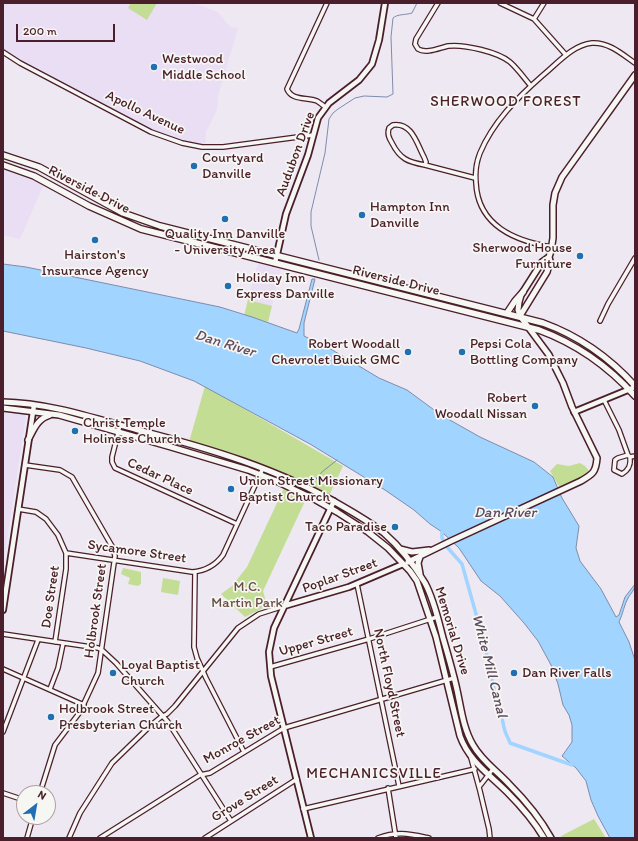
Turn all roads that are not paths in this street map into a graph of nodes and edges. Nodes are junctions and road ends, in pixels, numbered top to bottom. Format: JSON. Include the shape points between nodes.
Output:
{"nodes":[{"id":1,"x":327,"y":3,"type":"edge"},
{"id":2,"x":385,"y":3,"type":"edge"},
{"id":3,"x":438,"y":3,"type":"edge"},
{"id":4,"x":500,"y":3,"type":"edge"},
{"id":5,"x":544,"y":3,"type":"edge"},
{"id":6,"x":534,"y":19,"type":"junction"},
{"id":7,"x":3,"y":52,"type":"edge"},
{"id":8,"x":566,"y":55,"type":"junction"},
{"id":9,"x":635,"y":63,"type":"edge"},
{"id":10,"x":635,"y":75,"type":"edge"},
{"id":11,"x":531,"y":86,"type":"junction"},
{"id":12,"x":325,"y":107,"type":"junction"},
{"id":13,"x":313,"y":135,"type":"junction"},
{"id":14,"x":3,"y":155,"type":"edge"},
{"id":15,"x":3,"y":165,"type":"edge"},
{"id":16,"x":425,"y":165,"type":"junction"},
{"id":17,"x":476,"y":178,"type":"junction"},
{"id":18,"x":552,"y":247,"type":"junction"},
{"id":19,"x":277,"y":255,"type":"junction"},
{"id":20,"x":549,"y":257,"type":"junction"},
{"id":21,"x":635,"y":258,"type":"edge"},
{"id":22,"x":275,"y":263,"type":"junction"},
{"id":23,"x":340,"y":271,"type":"junction"},
{"id":24,"x":338,"y":279,"type":"junction"},
{"id":25,"x":523,"y":292,"type":"junction"},
{"id":26,"x":439,"y":296,"type":"junction"},
{"id":27,"x":530,"y":297,"type":"junction"},
{"id":28,"x":437,"y":304,"type":"junction"},
{"id":29,"x":507,"y":313,"type":"junction"},
{"id":30,"x":520,"y":316,"type":"junction"},
{"id":31,"x":600,"y":321,"type":"dead end"},
{"id":32,"x":526,"y":326,"type":"junction"},
{"id":33,"x":633,"y":387,"type":"edge"},
{"id":34,"x":635,"y":396,"type":"edge"},
{"id":35,"x":604,"y":400,"type":"junction"},
{"id":36,"x":3,"y":402,"type":"edge"},
{"id":37,"x":34,"y":405,"type":"junction"},
{"id":38,"x":3,"y":408,"type":"edge"},
{"id":39,"x":33,"y":411,"type":"junction"},
{"id":40,"x":574,"y":412,"type":"junction"},
{"id":41,"x":54,"y":414,"type":"junction"},
{"id":42,"x":120,"y":425,"type":"junction"},
{"id":43,"x":119,"y":432,"type":"junction"},
{"id":44,"x":28,"y":440,"type":"junction"},
{"id":45,"x":631,"y":456,"type":"edge"},
{"id":46,"x":25,"y":466,"type":"junction"},
{"id":47,"x":263,"y":468,"type":"junction"},
{"id":48,"x":260,"y":475,"type":"junction"},
{"id":49,"x":334,"y":501,"type":"junction"},
{"id":50,"x":330,"y":508,"type":"junction"},
{"id":51,"x":18,"y":510,"type":"junction"},
{"id":52,"x":357,"y":515,"type":"junction"},
{"id":53,"x":353,"y":522,"type":"junction"},
{"id":54,"x":237,"y":524,"type":"junction"},
{"id":55,"x":379,"y":530,"type":"junction"},
{"id":56,"x":374,"y":537,"type":"junction"},
{"id":57,"x":398,"y":548,"type":"junction"},
{"id":58,"x":433,"y":549,"type":"junction"},
{"id":59,"x":66,"y":553,"type":"junction"},
{"id":60,"x":420,"y":556,"type":"junction"},
{"id":61,"x":115,"y":560,"type":"junction"},
{"id":62,"x":410,"y":561,"type":"junction"},
{"id":63,"x":403,"y":564,"type":"junction"},
{"id":64,"x":196,"y":572,"type":"junction"},
{"id":65,"x":422,"y":579,"type":"junction"},
{"id":66,"x":357,"y":584,"type":"junction"},
{"id":67,"x":284,"y":606,"type":"junction"},
{"id":68,"x":3,"y":610,"type":"edge"},
{"id":69,"x":437,"y":616,"type":"junction"},
{"id":70,"x":430,"y":619,"type":"junction"},
{"id":71,"x":3,"y":634,"type":"edge"},
{"id":72,"x":368,"y":639,"type":"junction"},
{"id":73,"x":38,"y":640,"type":"junction"},
{"id":74,"x":55,"y":642,"type":"junction"},
{"id":75,"x":63,"y":644,"type":"junction"},
{"id":76,"x":102,"y":650,"type":"junction"},
{"id":77,"x":270,"y":667,"type":"junction"},
{"id":78,"x":3,"y":669,"type":"edge"},
{"id":79,"x":204,"y":671,"type":"junction"},
{"id":80,"x":23,"y":678,"type":"junction"},
{"id":81,"x":454,"y":678,"type":"junction"},
{"id":82,"x":447,"y":680,"type":"junction"},
{"id":83,"x":50,"y":689,"type":"junction"},
{"id":84,"x":381,"y":700,"type":"junction"},
{"id":85,"x":84,"y":705,"type":"junction"},
{"id":86,"x":164,"y":716,"type":"junction"},
{"id":87,"x":284,"y":728,"type":"junction"},
{"id":88,"x":3,"y":732,"type":"edge"},
{"id":89,"x":244,"y":752,"type":"junction"},
{"id":90,"x":470,"y":755,"type":"junction"},
{"id":91,"x":475,"y":769,"type":"junction"},
{"id":92,"x":494,"y":769,"type":"junction"},
{"id":93,"x":202,"y":775,"type":"junction"},
{"id":94,"x":489,"y":776,"type":"junction"},
{"id":95,"x":297,"y":779,"type":"junction"},
{"id":96,"x":42,"y":785,"type":"edge"},
{"id":97,"x":399,"y":786,"type":"junction"},
{"id":98,"x":479,"y":787,"type":"junction"},
{"id":99,"x":388,"y":788,"type":"junction"},
{"id":100,"x":3,"y":793,"type":"edge"},
{"id":101,"x":16,"y":797,"type":"edge"},
{"id":102,"x":528,"y":804,"type":"junction"},
{"id":103,"x":521,"y":807,"type":"junction"},
{"id":104,"x":303,"y":809,"type":"junction"},
{"id":105,"x":231,"y":821,"type":"junction"},
{"id":106,"x":31,"y":825,"type":"edge"},
{"id":107,"x":395,"y":833,"type":"junction"},
{"id":108,"x":27,"y":838,"type":"edge"},
{"id":109,"x":68,"y":838,"type":"edge"},
{"id":110,"x":100,"y":838,"type":"edge"},
{"id":111,"x":205,"y":838,"type":"edge"},
{"id":112,"x":311,"y":838,"type":"edge"},
{"id":113,"x":378,"y":838,"type":"edge"},
{"id":114,"x":396,"y":838,"type":"edge"},
{"id":115,"x":429,"y":838,"type":"edge"},
{"id":116,"x":490,"y":838,"type":"edge"},
{"id":117,"x":544,"y":838,"type":"edge"},
{"id":118,"x":551,"y":838,"type":"edge"}],
"edges":[{"from":1,"to":12,"type":"street","via":[[287,87],[292,95],[316,101]]},
{"from":2,"to":12,"type":"street","name":"Audubon Drive","via":[[372,64],[360,80]]},
{"from":3,"to":11,"type":"street","via":[[416,39],[418,49],[425,51],[454,46],[499,56],[512,64]]},
{"from":4,"to":6,"type":"street"},
{"from":5,"to":6,"type":"street"},
{"from":6,"to":8,"type":"street"},
{"from":7,"to":13,"type":"street","name":"Apollo Avenue","via":[[151,132],[182,143],[202,147],[233,147]]},
{"from":8,"to":9,"type":"street","via":[[582,45],[598,43],[614,48]]},
{"from":8,"to":11,"type":"street"},
{"from":10,"to":18,"type":"main road","via":[[562,177],[553,206]]},
{"from":11,"to":17,"type":"street","via":[[507,110],[487,140],[479,155]]},
{"from":12,"to":13,"type":"street","name":"Audubon Drive","via":[[318,118]]},
{"from":13,"to":19,"type":"street","name":"Audubon Drive","via":[[286,214]]},
{"from":14,"to":19,"type":"main road","name":"Riverside Drive","via":[[39,168],[141,220]]},
{"from":15,"to":22,"type":"main road","name":"Riverside Drive","via":[[34,176],[96,209],[141,229]]},
{"from":16,"to":16,"type":"street","via":[[411,162],[398,154],[388,136],[390,126],[400,125],[411,132],[424,157]]},
{"from":16,"to":17,"type":"street"},
{"from":17,"to":18,"type":"street","via":[[479,200],[484,213],[492,222],[522,239]]},
{"from":18,"to":20,"type":"main road"},
{"from":19,"to":22,"type":"street","name":"Audubon Drive"},
{"from":19,"to":23,"type":"main road","name":"Riverside Drive"},
{"from":20,"to":25,"type":"main road","via":[[542,262]]},
{"from":20,"to":27,"type":"main road","via":[[548,269]]},
{"from":21,"to":31,"type":"street"},
{"from":22,"to":24,"type":"main road","name":"Riverside Drive"},
{"from":23,"to":24,"type":"street"},
{"from":23,"to":26,"type":"main road","name":"Riverside Drive"},
{"from":24,"to":28,"type":"main road","name":"Riverside Drive"},
{"from":25,"to":27,"type":"main road"},
{"from":25,"to":29,"type":"main road"},
{"from":25,"to":30,"type":"main road","via":[[519,302]]},
{"from":26,"to":28,"type":"street"},
{"from":26,"to":29,"type":"main road","name":"Riverside Drive"},
{"from":27,"to":30,"type":"main road"},
{"from":28,"to":32,"type":"main road","name":"Riverside Drive"},
{"from":29,"to":30,"type":"main road","name":"Riverside Drive"},
{"from":30,"to":32,"type":"main road"},
{"from":30,"to":33,"type":"main road","name":"Riverside Drive","via":[[553,326],[584,342],[617,367]]},
{"from":32,"to":33,"type":"main road","name":"Riverside Drive","via":[[553,335],[580,349]]},
{"from":32,"to":40,"type":"main road","via":[[548,355],[563,383]]},
{"from":33,"to":34,"type":"main road","name":"Riverside Drive"},
{"from":33,"to":35,"type":"street"},
{"from":35,"to":40,"type":"street"},
{"from":35,"to":45,"type":"street"},
{"from":36,"to":37,"type":"main road","name":"Memorial Drive"},
{"from":37,"to":39,"type":"street"},
{"from":37,"to":42,"type":"main road","name":"Memorial Drive","via":[[76,412]]},
{"from":38,"to":39,"type":"main road","name":"Memorial Drive"},
{"from":39,"to":41,"type":"main road","name":"Memorial Drive"},
{"from":39,"to":44,"type":"street"},
{"from":40,"to":58,"type":"main road","via":[[597,458],[595,471],[591,475]]},
{"from":41,"to":43,"type":"main road","name":"Memorial Drive"},
{"from":41,"to":44,"type":"main road","via":[[45,416],[38,422]]},
{"from":42,"to":43,"type":"street","name":"Cedar Place"},
{"from":42,"to":47,"type":"main road","name":"Memorial Drive"},
{"from":43,"to":48,"type":"main road","name":"Memorial Drive"},
{"from":43,"to":54,"type":"street","name":"Cedar Place","via":[[112,460],[115,468]]},
{"from":44,"to":46,"type":"street"},
{"from":45,"to":45,"type":"street","via":[[627,471],[622,474],[614,470],[618,458]]},
{"from":46,"to":51,"type":"street"},
{"from":46,"to":61,"type":"street","name":"Holbrook Street","via":[[60,470],[72,477],[113,548]]},
{"from":47,"to":48,"type":"street","name":"Sycamore Street"},
{"from":47,"to":49,"type":"main road","name":"Memorial Drive"},
{"from":48,"to":50,"type":"main road","name":"Memorial Drive"},
{"from":48,"to":54,"type":"street","name":"Sycamore Street"},
{"from":49,"to":50,"type":"street"},
{"from":49,"to":52,"type":"main road","name":"Memorial Drive"},
{"from":50,"to":53,"type":"main road","name":"Memorial Drive"},
{"from":50,"to":67,"type":"street"},
{"from":51,"to":59,"type":"street","name":"Doe Street","via":[[36,512],[46,519],[58,535]]},
{"from":51,"to":68,"type":"street"},
{"from":52,"to":53,"type":"street"},
{"from":52,"to":55,"type":"main road","name":"Memorial Drive"},
{"from":53,"to":56,"type":"main road","name":"Memorial Drive"},
{"from":54,"to":64,"type":"street","name":"Sycamore Street","via":[[220,560],[211,567]]},
{"from":55,"to":56,"type":"street"},
{"from":55,"to":57,"type":"main road","name":"Memorial Drive"},
{"from":56,"to":63,"type":"main road","name":"Memorial Drive"},
{"from":57,"to":58,"type":"main road","via":[[412,552]]},
{"from":57,"to":62,"type":"main road","name":"Memorial Drive"},
{"from":58,"to":60,"type":"main road"},
{"from":59,"to":61,"type":"street","name":"Sycamore Street"},
{"from":59,"to":74,"type":"street","name":"Doe Street","via":[[67,563]]},
{"from":60,"to":62,"type":"main road"},
{"from":60,"to":65,"type":"main road","via":[[418,567]]},
{"from":61,"to":64,"type":"street","name":"Sycamore Street"},
{"from":61,"to":76,"type":"street","name":"Holbrook Street"},
{"from":62,"to":63,"type":"main road"},
{"from":62,"to":65,"type":"main road","name":"Memorial Drive"},
{"from":63,"to":66,"type":"street","name":"Poplar Street"},
{"from":63,"to":70,"type":"main road","name":"Memorial Drive","via":[[417,581]]},
{"from":64,"to":79,"type":"street","via":[[194,647]]},
{"from":65,"to":69,"type":"main road","name":"Memorial Drive"},
{"from":66,"to":67,"type":"street","name":"Poplar Street"},
{"from":66,"to":72,"type":"street","name":"North Floyd Street"},
{"from":67,"to":77,"type":"street","via":[[272,636]]},
{"from":67,"to":79,"type":"street","name":"Poplar Street","via":[[259,614],[245,623],[232,634]]},
{"from":69,"to":70,"type":"street","name":"Upper Street"},
{"from":69,"to":81,"type":"main road","name":"Memorial Drive"},
{"from":70,"to":72,"type":"street","name":"Upper Street"},
{"from":70,"to":82,"type":"main road","name":"Memorial Drive"},
{"from":71,"to":73,"type":"street"},
{"from":72,"to":77,"type":"street","name":"Upper Street"},
{"from":72,"to":84,"type":"street","name":"North Floyd Street"},
{"from":73,"to":74,"type":"street"},
{"from":73,"to":80,"type":"street"},
{"from":74,"to":75,"type":"street"},
{"from":75,"to":76,"type":"street"},
{"from":75,"to":83,"type":"street","name":"Doe Street"},
{"from":76,"to":85,"type":"street","name":"Holbrook Street","via":[[97,677]]},
{"from":76,"to":86,"type":"street"},
{"from":77,"to":87,"type":"street"},
{"from":78,"to":80,"type":"street"},
{"from":79,"to":86,"type":"street","name":"Poplar Street"},
{"from":79,"to":89,"type":"street"},
{"from":80,"to":83,"type":"street"},
{"from":80,"to":88,"type":"street"},
{"from":81,"to":82,"type":"street","name":"Monroe Street"},
{"from":81,"to":92,"type":"main road","name":"Memorial Drive","via":[[470,739],[480,755]]},
{"from":82,"to":84,"type":"street","name":"Monroe Street"},
{"from":82,"to":90,"type":"main road","name":"Memorial Drive","via":[[460,736]]},
{"from":83,"to":85,"type":"street"},
{"from":84,"to":87,"type":"street","name":"Monroe Street"},
{"from":84,"to":97,"type":"street","name":"North Floyd Street"},
{"from":85,"to":96,"type":"street","name":"Holbrook Street","via":[[55,745]]},
{"from":86,"to":93,"type":"street"},
{"from":86,"to":109,"type":"street","name":"Poplar Street","via":[[112,763]]},
{"from":87,"to":89,"type":"street","name":"Monroe Street"},
{"from":87,"to":95,"type":"street"},
{"from":89,"to":93,"type":"street","name":"Monroe Street","via":[[210,773]]},
{"from":90,"to":91,"type":"street"},
{"from":90,"to":94,"type":"main road","name":"Memorial Drive"},
{"from":91,"to":97,"type":"street"},
{"from":91,"to":98,"type":"street"},
{"from":92,"to":94,"type":"street"},
{"from":92,"to":102,"type":"main road","name":"Memorial Drive"},
{"from":93,"to":105,"type":"street"},
{"from":93,"to":110,"type":"street","name":"Monroe Street"},
{"from":94,"to":98,"type":"street"},
{"from":94,"to":103,"type":"main road","name":"Memorial Drive"},
{"from":95,"to":104,"type":"street"},
{"from":95,"to":105,"type":"street","name":"Grove Street"},
{"from":97,"to":99,"type":"street"},
{"from":98,"to":116,"type":"street"},
{"from":99,"to":104,"type":"street"},
{"from":99,"to":107,"type":"street"},
{"from":100,"to":101,"type":"street"},
{"from":102,"to":103,"type":"street"},
{"from":102,"to":118,"type":"main road","name":"Memorial Drive"},
{"from":103,"to":117,"type":"main road","name":"Memorial Drive"},
{"from":104,"to":112,"type":"street"},
{"from":105,"to":111,"type":"street","name":"Grove Street"},
{"from":106,"to":108,"type":"street"},
{"from":107,"to":113,"type":"street"},
{"from":107,"to":114,"type":"street"},
{"from":107,"to":115,"type":"street"}]}
